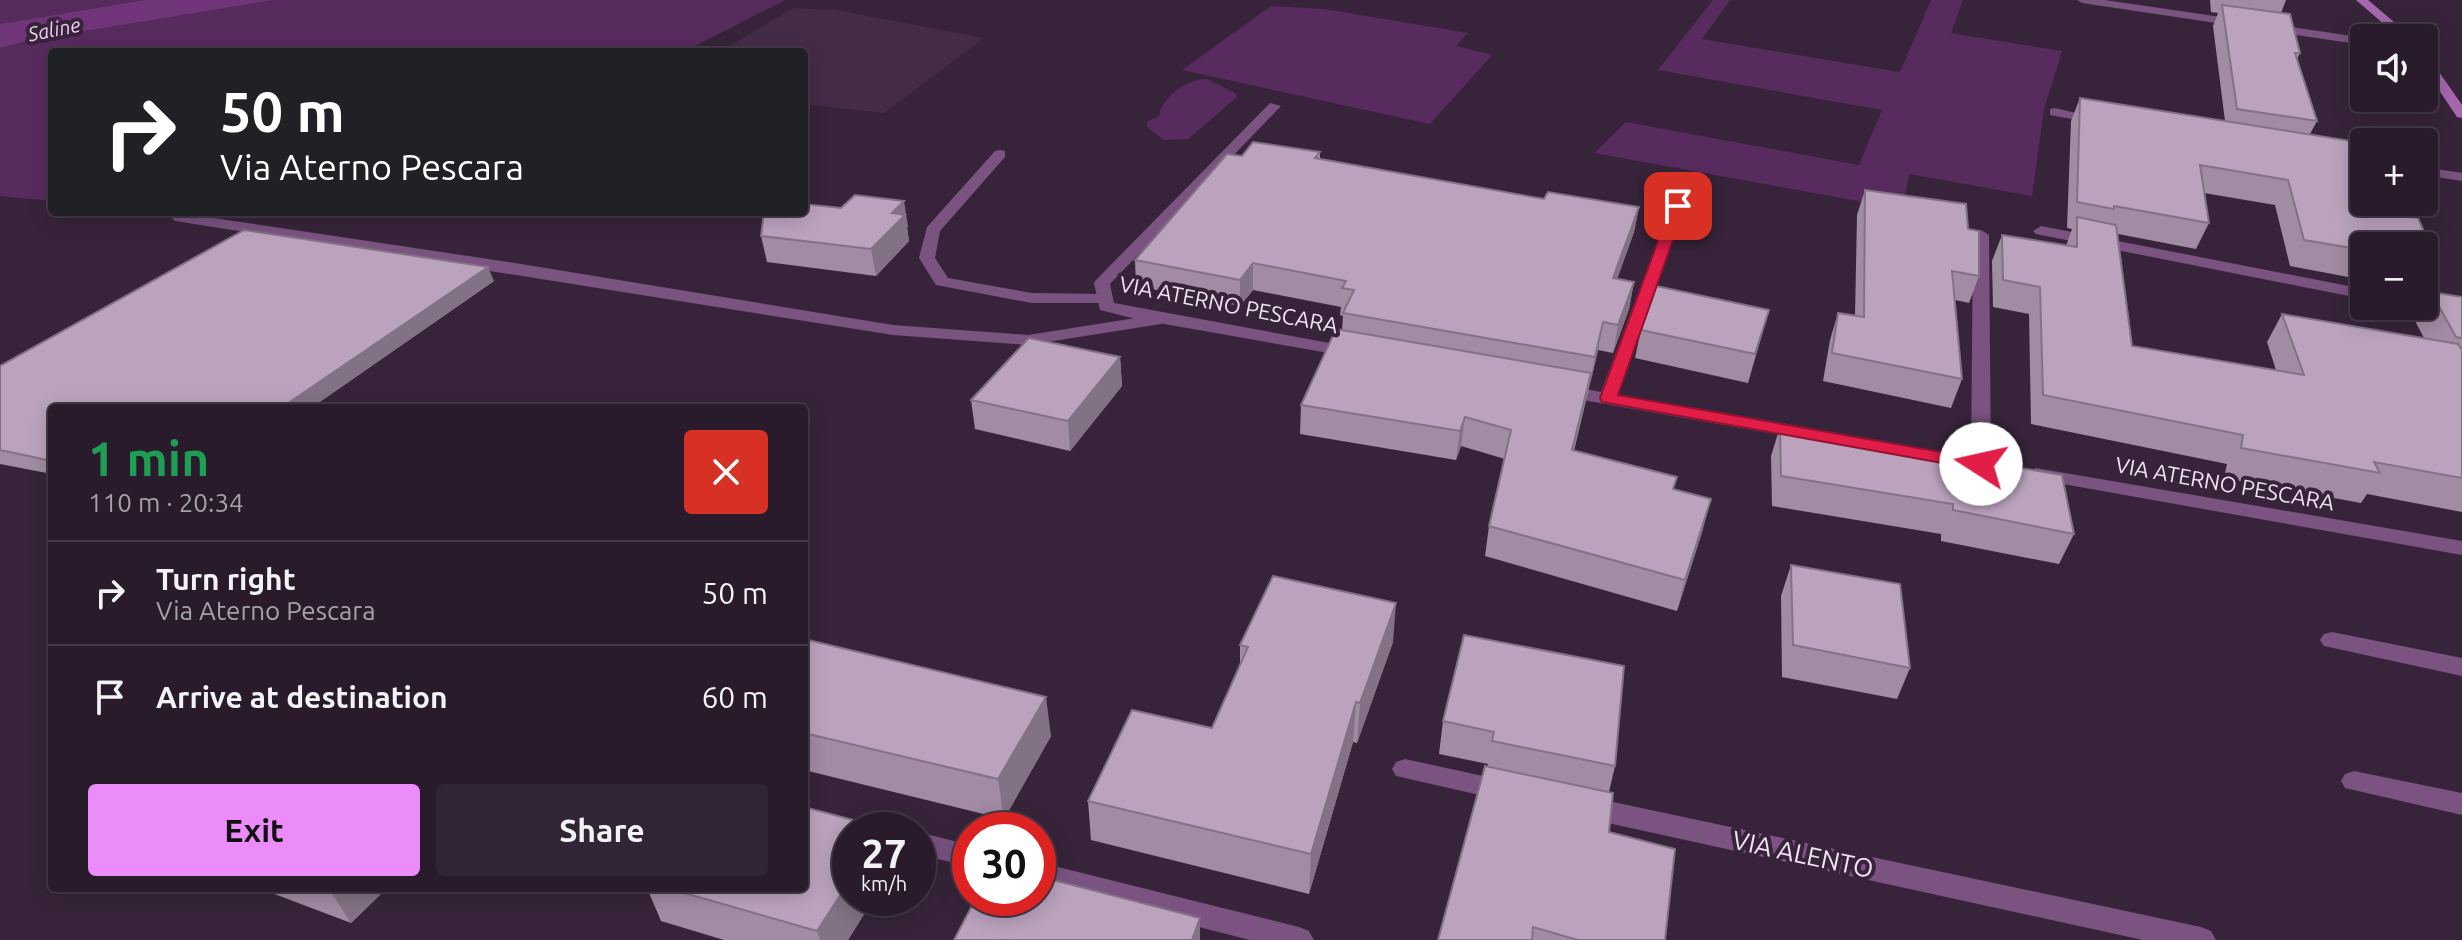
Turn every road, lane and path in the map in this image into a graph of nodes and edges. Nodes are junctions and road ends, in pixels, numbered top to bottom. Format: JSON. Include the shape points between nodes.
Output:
{"nodes":[{"id":1,"x":2082,"y":0,"type":"edge"},
{"id":2,"x":2361,"y":0,"type":"edge"},
{"id":3,"x":2390,"y":24,"type":"edge"},
{"id":4,"x":2350,"y":39,"type":"edge"},
{"id":5,"x":2438,"y":79,"type":"edge"},
{"id":6,"x":1275,"y":106,"type":"dead end"},
{"id":7,"x":2055,"y":112,"type":"dead end"},
{"id":8,"x":2462,"y":114,"type":"edge"},
{"id":9,"x":2117,"y":122,"type":"edge"},
{"id":10,"x":1000,"y":154,"type":"dead end"},
{"id":11,"x":2438,"y":173,"type":"edge"},
{"id":12,"x":2462,"y":177,"type":"edge"},
{"id":13,"x":1688,"y":179,"type":"dead end"},
{"id":14,"x":180,"y":218,"type":"dead end"},
{"id":15,"x":2041,"y":231,"type":"dead end"},
{"id":16,"x":1981,"y":235,"type":"edge"},
{"id":17,"x":2350,"y":291,"type":"edge"},
{"id":18,"x":1105,"y":299,"type":"junction"},
{"id":19,"x":1161,"y":319,"type":"junction"},
{"id":20,"x":1377,"y":357,"type":"edge"},
{"id":21,"x":1547,"y":387,"type":"edge"},
{"id":22,"x":1608,"y":398,"type":"junction"},
{"id":23,"x":1825,"y":437,"type":"edge"},
{"id":24,"x":2462,"y":548,"type":"edge"},
{"id":25,"x":2332,"y":640,"type":"dead end"},
{"id":26,"x":2462,"y":667,"type":"edge"},
{"id":27,"x":1405,"y":769,"type":"dead end"},
{"id":28,"x":2354,"y":781,"type":"dead end"},
{"id":29,"x":1530,"y":796,"type":"edge"},
{"id":30,"x":1561,"y":802,"type":"edge"},
{"id":31,"x":2462,"y":804,"type":"edge"},
{"id":32,"x":1056,"y":879,"type":"edge"},
{"id":33,"x":1299,"y":940,"type":"edge"},
{"id":34,"x":2201,"y":940,"type":"edge"}],
"edges":[{"from":1,"to":4,"type":"street"},
{"from":2,"to":3,"type":"main road"},
{"from":5,"to":8,"type":"main road"},
{"from":6,"to":18,"type":"street","name":"VIA ATERNO PESCARA","via":[[1102,283]]},
{"from":7,"to":9,"type":"street"},
{"from":10,"to":18,"type":"street","via":[[932,230],[927,258],[942,282],[1032,298]]},
{"from":11,"to":12,"type":"street"},
{"from":13,"to":22,"type":"street"},
{"from":14,"to":19,"type":"street","via":[[893,330],[1028,340]]},
{"from":15,"to":17,"type":"street"},
{"from":16,"to":24,"type":"street","name":"VIA ATERNO PESCARA","via":[[1988,466]]},
{"from":18,"to":19,"type":"street","name":"VIA ATERNO PESCARA","via":[[1106,306]]},
{"from":19,"to":20,"type":"street","name":"VIA ATERNO PESCARA"},
{"from":21,"to":22,"type":"street"},
{"from":22,"to":23,"type":"street"},
{"from":25,"to":26,"type":"street"},
{"from":27,"to":29,"type":"street"},
{"from":28,"to":31,"type":"street"},
{"from":30,"to":34,"type":"street","name":"VIA ALENTO"},
{"from":32,"to":33,"type":"street"}]}
